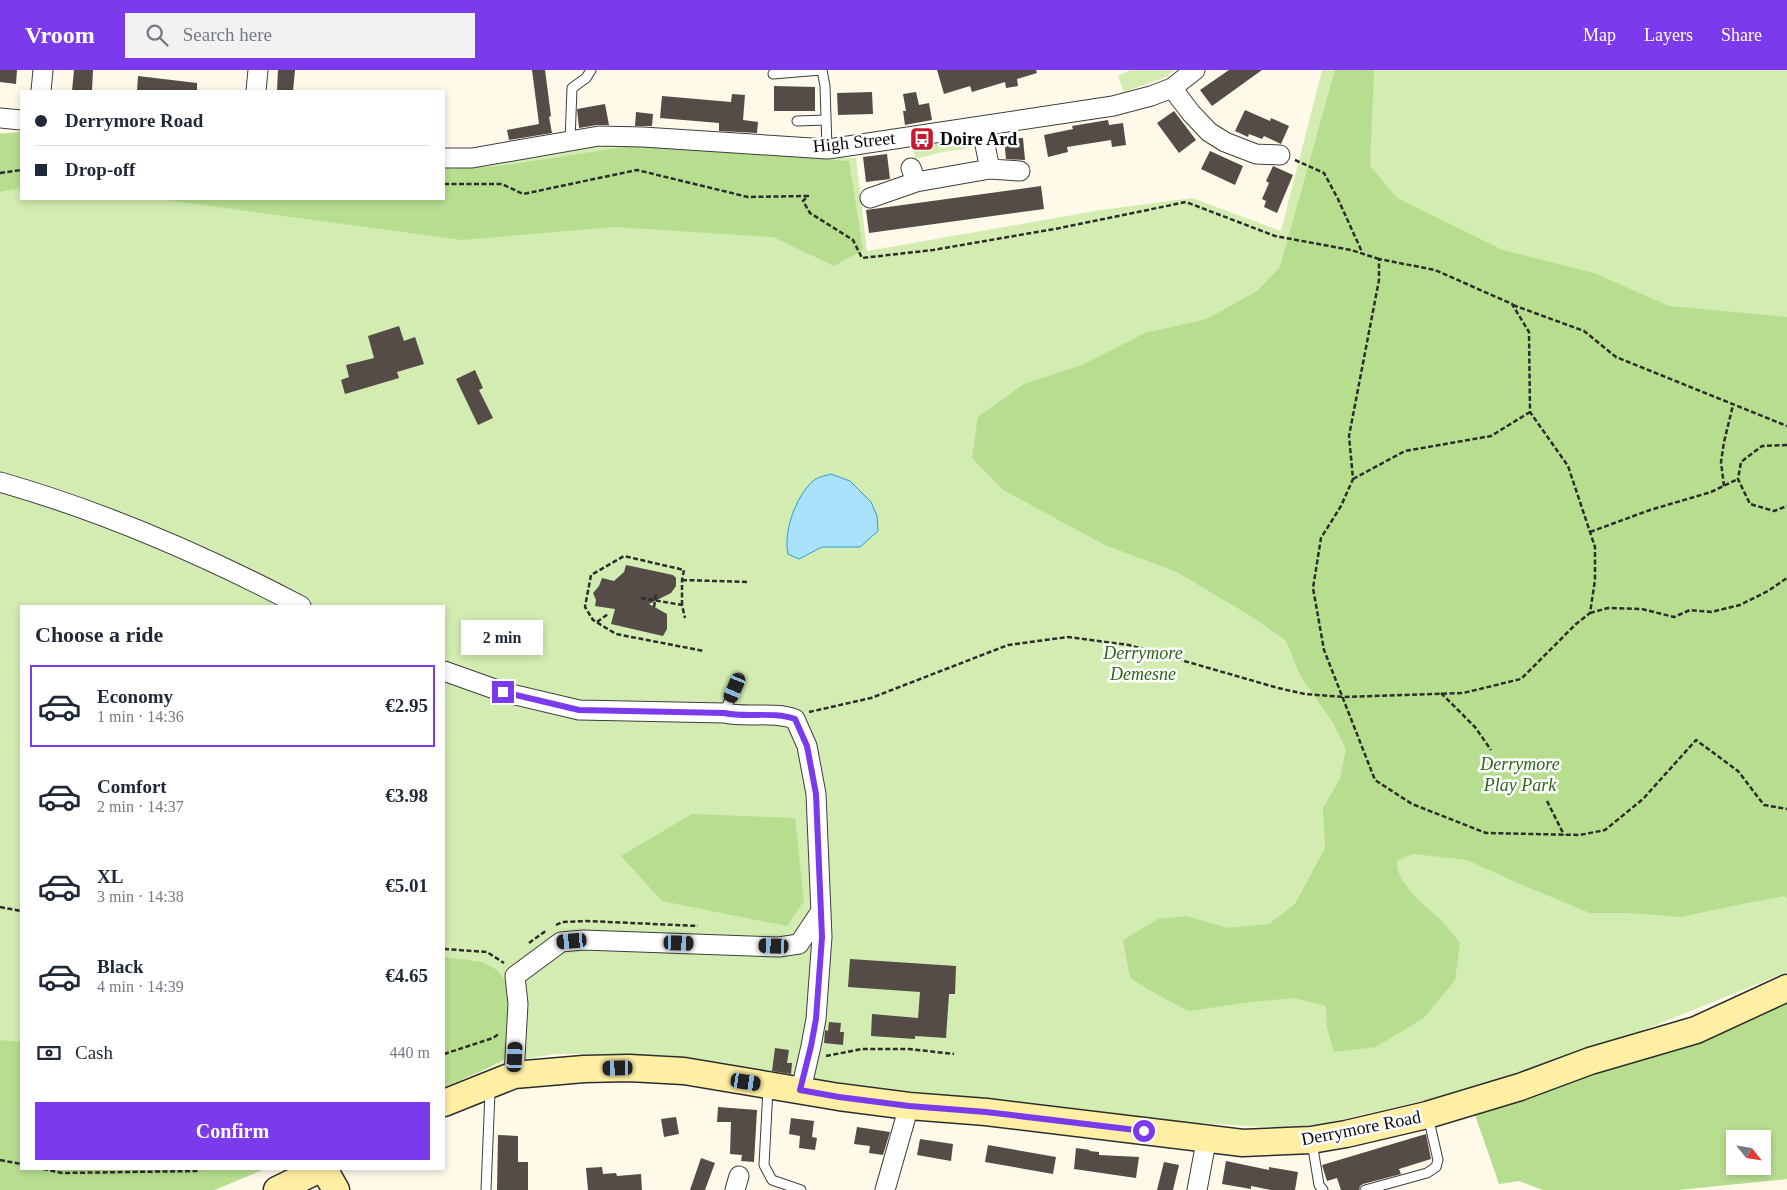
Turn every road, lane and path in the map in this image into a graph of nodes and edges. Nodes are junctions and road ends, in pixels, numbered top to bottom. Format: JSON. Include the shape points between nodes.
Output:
{"nodes":[{"id":1,"x":43,"y":70,"type":"edge"},
{"id":2,"x":258,"y":70,"type":"edge"},
{"id":3,"x":591,"y":70,"type":"edge"},
{"id":4,"x":822,"y":70,"type":"edge"},
{"id":5,"x":1195,"y":70,"type":"edge"},
{"id":6,"x":773,"y":74,"type":"dead end"},
{"id":7,"x":1172,"y":88,"type":"junction"},
{"id":8,"x":42,"y":90,"type":"edge"},
{"id":9,"x":256,"y":90,"type":"edge"},
{"id":10,"x":0,"y":118,"type":"edge"},
{"id":11,"x":20,"y":120,"type":"edge"},
{"id":12,"x":826,"y":120,"type":"junction"},
{"id":13,"x":797,"y":121,"type":"dead end"},
{"id":14,"x":981,"y":126,"type":"junction"},
{"id":15,"x":570,"y":141,"type":"junction"},
{"id":16,"x":827,"y":149,"type":"junction"},
{"id":17,"x":1280,"y":155,"type":"joint"},
{"id":18,"x":445,"y":158,"type":"edge"},
{"id":19,"x":990,"y":169,"type":"junction"},
{"id":20,"x":20,"y":170,"type":"edge"},
{"id":21,"x":1020,"y":171,"type":"dead end"},
{"id":22,"x":0,"y":173,"type":"edge"},
{"id":23,"x":445,"y":184,"type":"edge"},
{"id":24,"x":870,"y":198,"type":"dead end"},
{"id":25,"x":1362,"y":254,"type":"junction"},
{"id":26,"x":1379,"y":259,"type":"junction"},
{"id":27,"x":1512,"y":304,"type":"junction"},
{"id":28,"x":1734,"y":405,"type":"junction"},
{"id":29,"x":1530,"y":412,"type":"junction"},
{"id":30,"x":1787,"y":426,"type":"edge"},
{"id":31,"x":1787,"y":445,"type":"edge"},
{"id":32,"x":1353,"y":479,"type":"junction"},
{"id":33,"x":1738,"y":479,"type":"junction"},
{"id":34,"x":0,"y":482,"type":"edge"},
{"id":35,"x":1724,"y":486,"type":"junction"},
{"id":36,"x":1787,"y":506,"type":"edge"},
{"id":37,"x":1590,"y":532,"type":"junction"},
{"id":38,"x":1787,"y":578,"type":"edge"},
{"id":39,"x":682,"y":580,"type":"junction"},
{"id":40,"x":749,"y":582,"type":"dead end"},
{"id":41,"x":1782,"y":582,"type":"junction"},
{"id":42,"x":1787,"y":583,"type":"edge"},
{"id":43,"x":656,"y":595,"type":"dead end"},
{"id":44,"x":642,"y":598,"type":"dead end"},
{"id":45,"x":655,"y":600,"type":"junction"},
{"id":46,"x":299,"y":605,"type":"edge"},
{"id":47,"x":682,"y":605,"type":"junction"},
{"id":48,"x":654,"y":607,"type":"dead end"},
{"id":49,"x":608,"y":614,"type":"dead end"},
{"id":50,"x":1590,"y":614,"type":"junction"},
{"id":51,"x":685,"y":618,"type":"dead end"},
{"id":52,"x":597,"y":622,"type":"junction"},
{"id":53,"x":704,"y":652,"type":"dead end"},
{"id":54,"x":445,"y":672,"type":"edge"},
{"id":55,"x":739,"y":678,"type":"dead end"},
{"id":56,"x":1441,"y":693,"type":"junction"},
{"id":57,"x":1344,"y":697,"type":"junction"},
{"id":58,"x":724,"y":713,"type":"junction"},
{"id":59,"x":795,"y":719,"type":"junction"},
{"id":60,"x":1491,"y":750,"type":"dead end"},
{"id":61,"x":1547,"y":801,"type":"dead end"},
{"id":62,"x":1787,"y":808,"type":"edge"},
{"id":63,"x":1564,"y":835,"type":"junction"},
{"id":64,"x":0,"y":907,"type":"edge"},
{"id":65,"x":20,"y":911,"type":"edge"},
{"id":66,"x":821,"y":911,"type":"junction"},
{"id":67,"x":698,"y":926,"type":"dead end"},
{"id":68,"x":526,"y":945,"type":"dead end"},
{"id":69,"x":445,"y":949,"type":"edge"},
{"id":70,"x":515,"y":976,"type":"junction"},
{"id":71,"x":1787,"y":988,"type":"edge"},
{"id":72,"x":517,"y":1021,"type":"junction"},
{"id":73,"x":445,"y":1054,"type":"edge"},
{"id":74,"x":954,"y":1054,"type":"dead end"},
{"id":75,"x":807,"y":1059,"type":"junction"},
{"id":76,"x":514,"y":1075,"type":"junction"},
{"id":77,"x":488,"y":1085,"type":"junction"},
{"id":78,"x":768,"y":1085,"type":"junction"},
{"id":79,"x":800,"y":1090,"type":"junction"},
{"id":80,"x":445,"y":1103,"type":"edge"},
{"id":81,"x":909,"y":1106,"type":"junction"},
{"id":82,"x":1427,"y":1115,"type":"junction"},
{"id":83,"x":1207,"y":1137,"type":"junction"},
{"id":84,"x":1311,"y":1140,"type":"junction"},
{"id":85,"x":0,"y":1160,"type":"edge"},
{"id":86,"x":20,"y":1164,"type":"edge"},
{"id":87,"x":48,"y":1170,"type":"edge"},
{"id":88,"x":198,"y":1170,"type":"edge"},
{"id":89,"x":318,"y":1170,"type":"edge"},
{"id":90,"x":325,"y":1170,"type":"edge"},
{"id":91,"x":277,"y":1190,"type":"edge"},
{"id":92,"x":336,"y":1190,"type":"edge"},
{"id":93,"x":486,"y":1190,"type":"edge"},
{"id":94,"x":801,"y":1190,"type":"edge"},
{"id":95,"x":885,"y":1190,"type":"edge"},
{"id":96,"x":1197,"y":1190,"type":"edge"},
{"id":97,"x":1323,"y":1190,"type":"edge"},
{"id":98,"x":1365,"y":1190,"type":"edge"}],
"edges":[{"from":1,"to":8,"type":"street"},
{"from":2,"to":9,"type":"street"},
{"from":3,"to":15,"type":"lane","via":[[572,88]]},
{"from":4,"to":6,"type":"lane"},
{"from":4,"to":12,"type":"lane"},
{"from":5,"to":7,"type":"street","name":"High Street"},
{"from":7,"to":14,"type":"street","name":"High Street","via":[[1113,106]]},
{"from":7,"to":17,"type":"street","via":[[1209,132],[1225,142],[1256,154]]},
{"from":10,"to":11,"type":"street"},
{"from":12,"to":13,"type":"lane"},
{"from":12,"to":16,"type":"lane"},
{"from":14,"to":16,"type":"street","name":"High Street"},
{"from":14,"to":19,"type":"street"},
{"from":15,"to":16,"type":"street","name":"High Street","via":[[599,136],[643,137]]},
{"from":15,"to":18,"type":"street","name":"High Street","via":[[472,158]]},
{"from":17,"to":25,"type":"path","via":[[1324,173]]},
{"from":19,"to":21,"type":"street"},
{"from":19,"to":24,"type":"street","via":[[914,175]]},
{"from":20,"to":22,"type":"path"},
{"from":23,"to":25,"type":"path","via":[[502,184],[523,194],[637,170],[748,198],[808,196],[803,201],[810,213],[853,240],[862,258],[933,250],[1186,202],[1275,236]]},
{"from":25,"to":26,"type":"path"},
{"from":26,"to":27,"type":"path","via":[[1435,270]]},
{"from":26,"to":32,"type":"path","via":[[1379,280],[1349,436]]},
{"from":27,"to":28,"type":"path","via":[[1584,331],[1616,357]]},
{"from":27,"to":29,"type":"path","via":[[1530,332]]},
{"from":28,"to":30,"type":"path"},
{"from":28,"to":35,"type":"path","via":[[1721,462]]},
{"from":29,"to":32,"type":"path","via":[[1491,436],[1404,451]]},
{"from":29,"to":37,"type":"path","via":[[1568,466]]},
{"from":31,"to":33,"type":"path","via":[[1762,446],[1742,462]]},
{"from":32,"to":57,"type":"path","via":[[1321,538],[1313,588],[1324,650]]},
{"from":33,"to":35,"type":"path"},
{"from":33,"to":36,"type":"path","via":[[1750,504],[1774,511]]},
{"from":34,"to":46,"type":"street","via":[[79,506],[160,538]]},
{"from":35,"to":37,"type":"path"},
{"from":37,"to":50,"type":"path","via":[[1595,547],[1595,580]]},
{"from":38,"to":41,"type":"path"},
{"from":39,"to":40,"type":"path"},
{"from":39,"to":47,"type":"path"},
{"from":39,"to":52,"type":"path","via":[[684,570],[624,556],[591,574],[585,606]]},
{"from":41,"to":42,"type":"path"},
{"from":41,"to":50,"type":"path","via":[[1740,605],[1711,612],[1690,610],[1674,617],[1642,609],[1608,608]]},
{"from":43,"to":45,"type":"path"},
{"from":44,"to":45,"type":"path"},
{"from":45,"to":47,"type":"path"},
{"from":45,"to":48,"type":"path"},
{"from":47,"to":51,"type":"path"},
{"from":49,"to":52,"type":"path"},
{"from":50,"to":56,"type":"path","via":[[1521,679],[1463,693]]},
{"from":52,"to":53,"type":"path","via":[[616,634]]},
{"from":54,"to":58,"type":"street","via":[[503,692],[579,710]]},
{"from":55,"to":58,"type":"lane"},
{"from":56,"to":57,"type":"path"},
{"from":56,"to":60,"type":"path","via":[[1475,727]]},
{"from":57,"to":59,"type":"path","via":[[1305,694],[1129,645],[1068,637],[1008,645],[871,698],[809,712]]},
{"from":57,"to":63,"type":"path","via":[[1375,780],[1412,804],[1486,833]]},
{"from":58,"to":59,"type":"street"},
{"from":59,"to":66,"type":"street","via":[[807,746],[816,794]]},
{"from":61,"to":63,"type":"path"},
{"from":62,"to":63,"type":"path","via":[[1764,806],[1738,771],[1696,740],[1643,799],[1605,830]]},
{"from":64,"to":65,"type":"path"},
{"from":66,"to":70,"type":"street","via":[[799,944],[779,947],[583,940],[561,942]]},
{"from":66,"to":75,"type":"street","via":[[816,1019]]},
{"from":67,"to":68,"type":"path","via":[[587,920],[562,922]]},
{"from":69,"to":70,"type":"path","via":[[487,952],[502,961]]},
{"from":70,"to":72,"type":"street"},
{"from":71,"to":82,"type":"main road","name":"Derrymore Road","via":[[1696,1030]]},
{"from":72,"to":73,"type":"path","via":[[505,1020],[501,1032],[493,1038]]},
{"from":72,"to":76,"type":"street"},
{"from":74,"to":75,"type":"path","via":[[862,1049]]},
{"from":75,"to":79,"type":"street"},
{"from":76,"to":77,"type":"main road","name":"Derrymore Road"},
{"from":76,"to":78,"type":"main road","name":"Derrymore Road","via":[[629,1068],[684,1071]]},
{"from":77,"to":80,"type":"main road","name":"Derrymore Road"},
{"from":77,"to":93,"type":"lane"},
{"from":78,"to":79,"type":"main road","name":"Derrymore Road"},
{"from":78,"to":94,"type":"lane","via":[[764,1165],[772,1180]]},
{"from":79,"to":81,"type":"main road","name":"Derrymore Road"},
{"from":81,"to":83,"type":"main road","name":"Derrymore Road"},
{"from":81,"to":95,"type":"street"},
{"from":82,"to":84,"type":"main road","name":"Derrymore Road"},
{"from":82,"to":98,"type":"lane","via":[[1438,1160],[1436,1167],[1427,1173]]},
{"from":83,"to":84,"type":"main road","name":"Derrymore Road","via":[[1243,1143]]},
{"from":83,"to":96,"type":"street"},
{"from":84,"to":97,"type":"lane","via":[[1319,1185]]},
{"from":85,"to":86,"type":"path"},
{"from":87,"to":88,"type":"path","via":[[62,1173]]},
{"from":89,"to":91,"type":"main road"},
{"from":90,"to":92,"type":"main road"}]}
